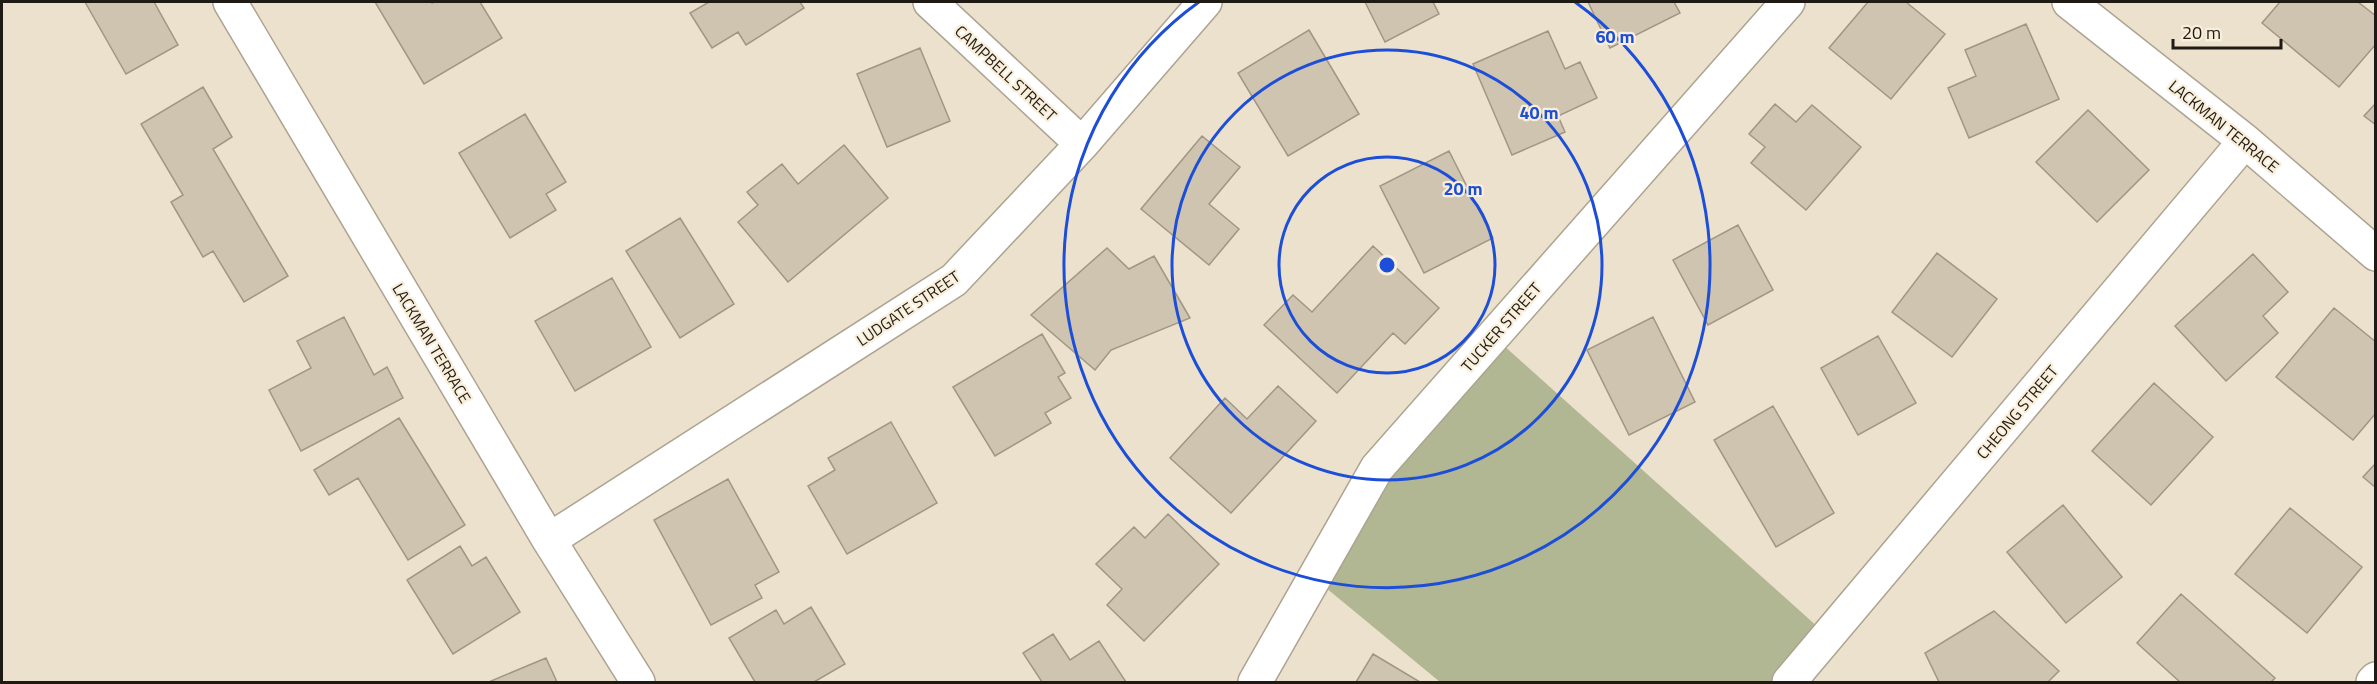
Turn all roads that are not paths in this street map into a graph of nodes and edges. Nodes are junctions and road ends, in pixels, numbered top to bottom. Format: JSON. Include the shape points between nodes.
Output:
{"nodes":[{"id":1,"x":230,"y":2,"type":"edge"},
{"id":2,"x":930,"y":2,"type":"edge"},
{"id":3,"x":1205,"y":2,"type":"edge"},
{"id":4,"x":1788,"y":2,"type":"edge"},
{"id":5,"x":2069,"y":2,"type":"edge"},
{"id":6,"x":2245,"y":141,"type":"junction"},
{"id":7,"x":1082,"y":144,"type":"junction"},
{"id":8,"x":2376,"y":254,"type":"edge"},
{"id":9,"x":549,"y":540,"type":"junction"},
{"id":10,"x":638,"y":682,"type":"edge"},
{"id":11,"x":1255,"y":682,"type":"edge"},
{"id":12,"x":1789,"y":682,"type":"edge"}],
"edges":[{"from":1,"to":9,"type":"street","name":"LACKMAN TERRACE"},
{"from":2,"to":7,"type":"street","name":"CAMPBELL STREET"},
{"from":3,"to":7,"type":"street","name":"LUDGATE STREET"},
{"from":4,"to":11,"type":"street","name":"TUCKER STREET","via":[[1377,468]]},
{"from":5,"to":6,"type":"street","name":"LACKMAN TERRACE"},
{"from":6,"to":8,"type":"street","name":"LACKMAN TERRACE"},
{"from":6,"to":12,"type":"street","name":"CHEONG STREET"},
{"from":7,"to":9,"type":"street","name":"LUDGATE STREET","via":[[954,280]]},
{"from":9,"to":10,"type":"street","name":"LACKMAN TERRACE"}]}
